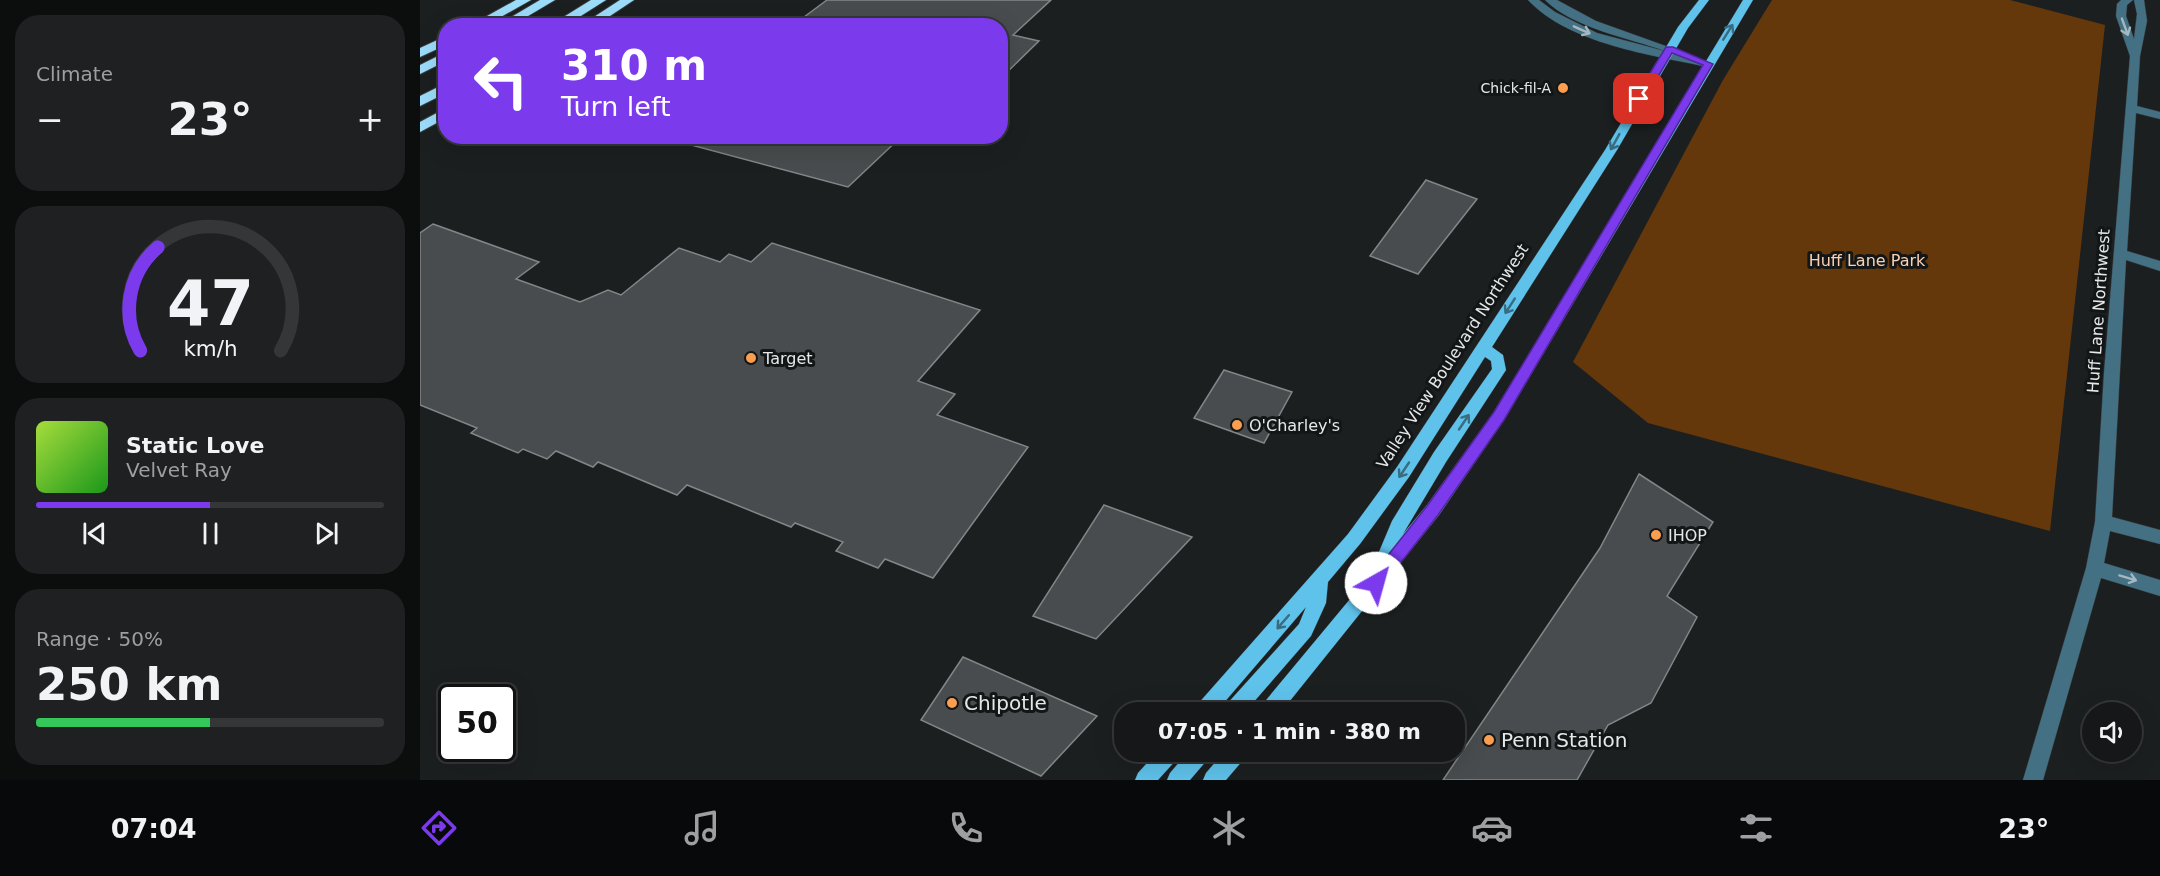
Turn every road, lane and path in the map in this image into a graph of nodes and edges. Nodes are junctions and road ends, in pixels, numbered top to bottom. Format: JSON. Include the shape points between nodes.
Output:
{"nodes":[{"id":1,"x":525,"y":0,"type":"edge"},
{"id":2,"x":549,"y":0,"type":"edge"},
{"id":3,"x":600,"y":0,"type":"edge"},
{"id":4,"x":628,"y":0,"type":"edge"},
{"id":5,"x":1527,"y":0,"type":"edge"},
{"id":6,"x":1550,"y":0,"type":"edge"},
{"id":7,"x":1555,"y":0,"type":"edge"},
{"id":8,"x":1704,"y":0,"type":"edge"},
{"id":9,"x":1748,"y":0,"type":"edge"},
{"id":10,"x":2128,"y":0,"type":"edge"},
{"id":11,"x":2139,"y":0,"type":"edge"},
{"id":12,"x":1536,"y":3,"type":"edge"},
{"id":13,"x":1566,"y":11,"type":"junction"},
{"id":14,"x":490,"y":18,"type":"edge"},
{"id":15,"x":516,"y":18,"type":"edge"},
{"id":16,"x":569,"y":18,"type":"edge"},
{"id":17,"x":599,"y":18,"type":"edge"},
{"id":18,"x":438,"y":44,"type":"edge"},
{"id":19,"x":420,"y":52,"type":"edge"},
{"id":20,"x":1668,"y":52,"type":"junction"},
{"id":21,"x":2135,"y":56,"type":"junction"},
{"id":22,"x":438,"y":60,"type":"edge"},
{"id":23,"x":1708,"y":64,"type":"junction"},
{"id":24,"x":420,"y":70,"type":"edge"},
{"id":25,"x":438,"y":92,"type":"edge"},
{"id":26,"x":420,"y":102,"type":"edge"},
{"id":27,"x":2132,"y":108,"type":"junction"},
{"id":28,"x":2160,"y":116,"type":"edge"},
{"id":29,"x":438,"y":117,"type":"edge"},
{"id":30,"x":420,"y":128,"type":"edge"},
{"id":31,"x":2120,"y":253,"type":"junction"},
{"id":32,"x":2160,"y":266,"type":"edge"},
{"id":33,"x":1484,"y":348,"type":"junction"},
{"id":34,"x":2103,"y":522,"type":"junction"},
{"id":35,"x":2160,"y":537,"type":"edge"},
{"id":36,"x":2095,"y":568,"type":"junction"},
{"id":37,"x":1319,"y":580,"type":"junction"},
{"id":38,"x":1376,"y":583,"type":"junction"},
{"id":39,"x":2160,"y":588,"type":"edge"},
{"id":40,"x":1213,"y":702,"type":"edge"},
{"id":41,"x":1242,"y":702,"type":"edge"},
{"id":42,"x":1277,"y":702,"type":"edge"},
{"id":43,"x":1161,"y":762,"type":"edge"},
{"id":44,"x":1192,"y":762,"type":"edge"},
{"id":45,"x":1228,"y":762,"type":"edge"},
{"id":46,"x":1145,"y":780,"type":"edge"},
{"id":47,"x":1177,"y":780,"type":"edge"},
{"id":48,"x":1213,"y":780,"type":"edge"},
{"id":49,"x":2033,"y":780,"type":"edge"}],
"edges":[{"from":1,"to":14,"type":"highway"},
{"from":2,"to":15,"type":"highway"},
{"from":3,"to":16,"type":"highway"},
{"from":4,"to":17,"type":"highway"},
{"from":5,"to":12,"type":"street"},
{"from":6,"to":13,"type":"street"},
{"from":7,"to":13,"type":"street"},
{"from":8,"to":20,"type":"main road","name":"Valley View Boulevard Northwest"},
{"from":23,"to":9,"type":"main road","one_way":true},
{"from":10,"to":21,"type":"street","name":"Huff Lane Northwest","one_way":true,"via":[[2122,4],[2121,16]]},
{"from":11,"to":21,"type":"street","name":"Huff Lane Northwest","via":[[2142,27]]},
{"from":12,"to":20,"type":"street","one_way":true,"via":[[1558,19],[1604,39]]},
{"from":13,"to":20,"type":"street"},
{"from":18,"to":19,"type":"highway"},
{"from":20,"to":23,"type":"street"},
{"from":20,"to":33,"type":"main road","name":"Valley View Boulevard Northwest","one_way":true,"via":[[1611,150]]},
{"from":21,"to":27,"type":"street","name":"Huff Lane Northwest"},
{"from":22,"to":24,"type":"highway"},
{"from":23,"to":38,"type":"main road","via":[[1499,416]]},
{"from":25,"to":26,"type":"highway"},
{"from":27,"to":28,"type":"street"},
{"from":27,"to":31,"type":"street","name":"Huff Lane Northwest"},
{"from":29,"to":30,"type":"highway"},
{"from":31,"to":32,"type":"street"},
{"from":31,"to":34,"type":"street","name":"Huff Lane Northwest"},
{"from":33,"to":37,"type":"main road","name":"Valley View Boulevard Northwest","one_way":true,"via":[[1403,472]]},
{"from":38,"to":33,"type":"main road","one_way":true,"via":[[1398,526],[1499,369],[1498,359]]},
{"from":34,"to":35,"type":"street"},
{"from":34,"to":36,"type":"street","name":"Huff Lane Northwest"},
{"from":36,"to":39,"type":"street","one_way":true},
{"from":36,"to":49,"type":"street","name":"Huff Lane Northwest"},
{"from":37,"to":40,"type":"main road","name":"Valley View Boulevard Northwest","one_way":true},
{"from":37,"to":41,"type":"main road","via":[[1317,603],[1305,630]]},
{"from":38,"to":42,"type":"main road"},
{"from":43,"to":46,"type":"main road"},
{"from":44,"to":47,"type":"main road"},
{"from":45,"to":48,"type":"main road"}]}
